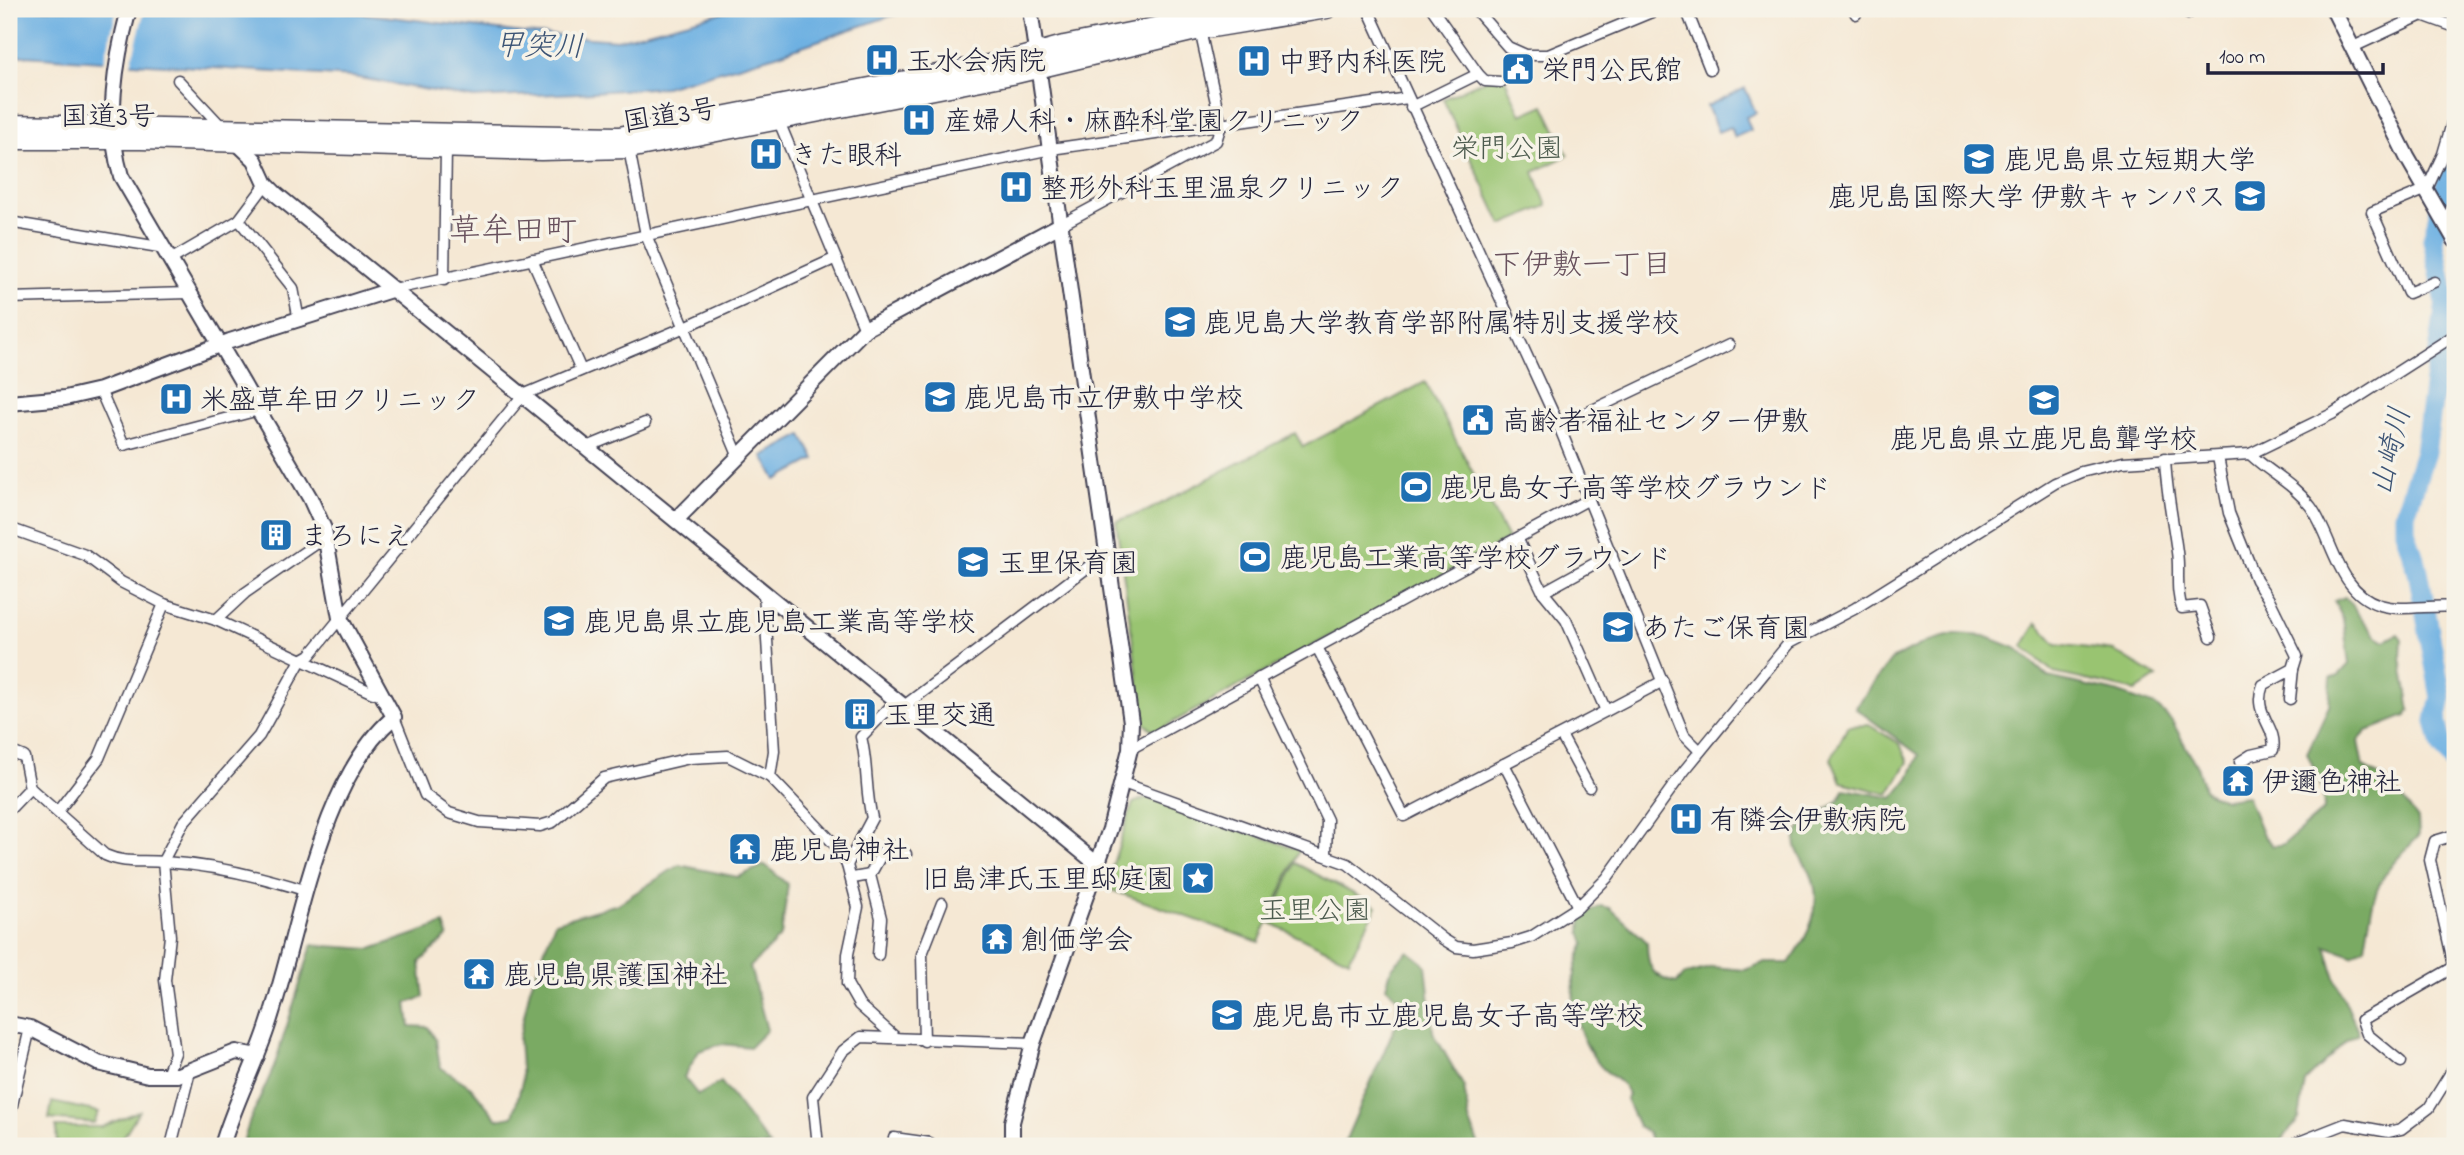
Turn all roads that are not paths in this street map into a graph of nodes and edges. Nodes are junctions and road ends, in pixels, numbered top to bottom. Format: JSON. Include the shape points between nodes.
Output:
{"nodes":[{"id":1,"x":129,"y":9,"type":"edge"},
{"id":2,"x":1030,"y":9,"type":"edge"},
{"id":3,"x":1245,"y":9,"type":"edge"},
{"id":4,"x":1327,"y":9,"type":"edge"},
{"id":5,"x":1368,"y":9,"type":"edge"},
{"id":6,"x":1475,"y":9,"type":"edge"},
{"id":7,"x":1659,"y":9,"type":"edge"},
{"id":8,"x":1686,"y":9,"type":"edge"},
{"id":9,"x":2333,"y":9,"type":"edge"},
{"id":10,"x":1433,"y":10,"type":"edge"},
{"id":11,"x":1198,"y":19,"type":"edge"},
{"id":12,"x":2455,"y":27,"type":"edge"},
{"id":13,"x":2351,"y":48,"type":"junction"},
{"id":14,"x":1037,"y":60,"type":"junction"},
{"id":15,"x":1710,"y":69,"type":"dead end"},
{"id":16,"x":1478,"y":74,"type":"junction"},
{"id":17,"x":178,"y":80,"type":"dead end"},
{"id":18,"x":1501,"y":82,"type":"dead end"},
{"id":19,"x":1409,"y":103,"type":"junction"},
{"id":20,"x":776,"y":114,"type":"junction"},
{"id":21,"x":2455,"y":116,"type":"edge"},
{"id":22,"x":9,"y":124,"type":"edge"},
{"id":23,"x":1221,"y":125,"type":"junction"},
{"id":24,"x":221,"y":126,"type":"junction"},
{"id":25,"x":113,"y":133,"type":"junction"},
{"id":26,"x":9,"y":140,"type":"edge"},
{"id":27,"x":239,"y":145,"type":"junction"},
{"id":28,"x":446,"y":149,"type":"junction"},
{"id":29,"x":629,"y":149,"type":"junction"},
{"id":30,"x":1051,"y":149,"type":"junction"},
{"id":31,"x":266,"y":184,"type":"junction"},
{"id":32,"x":2429,"y":192,"type":"junction"},
{"id":33,"x":2455,"y":195,"type":"edge"},
{"id":34,"x":810,"y":201,"type":"junction"},
{"id":35,"x":239,"y":220,"type":"junction"},
{"id":36,"x":9,"y":222,"type":"edge"},
{"id":37,"x":2446,"y":223,"type":"junction"},
{"id":38,"x":1062,"y":225,"type":"junction"},
{"id":39,"x":646,"y":235,"type":"junction"},
{"id":40,"x":2455,"y":240,"type":"edge"},
{"id":41,"x":169,"y":254,"type":"junction"},
{"id":42,"x":532,"y":259,"type":"junction"},
{"id":43,"x":834,"y":259,"type":"junction"},
{"id":44,"x":444,"y":280,"type":"junction"},
{"id":45,"x":2434,"y":282,"type":"dead end"},
{"id":46,"x":394,"y":289,"type":"junction"},
{"id":47,"x":189,"y":293,"type":"junction"},
{"id":48,"x":9,"y":298,"type":"edge"},
{"id":49,"x":299,"y":321,"type":"junction"},
{"id":50,"x":685,"y":327,"type":"junction"},
{"id":51,"x":865,"y":328,"type":"junction"},
{"id":52,"x":2454,"y":335,"type":"edge"},
{"id":53,"x":1729,"y":345,"type":"dead end"},
{"id":54,"x":220,"y":346,"type":"junction"},
{"id":55,"x":581,"y":370,"type":"junction"},
{"id":56,"x":100,"y":390,"type":"junction"},
{"id":57,"x":523,"y":395,"type":"junction"},
{"id":58,"x":9,"y":403,"type":"edge"},
{"id":59,"x":259,"y":410,"type":"junction"},
{"id":60,"x":645,"y":422,"type":"dead end"},
{"id":61,"x":1559,"y":426,"type":"junction"},
{"id":62,"x":587,"y":447,"type":"junction"},
{"id":63,"x":2250,"y":454,"type":"junction"},
{"id":64,"x":738,"y":456,"type":"junction"},
{"id":65,"x":2218,"y":457,"type":"junction"},
{"id":66,"x":2165,"y":458,"type":"junction"},
{"id":67,"x":1589,"y":499,"type":"junction"},
{"id":68,"x":676,"y":520,"type":"junction"},
{"id":69,"x":9,"y":528,"type":"edge"},
{"id":70,"x":326,"y":537,"type":"junction"},
{"id":71,"x":1518,"y":540,"type":"junction"},
{"id":72,"x":1108,"y":552,"type":"junction"},
{"id":73,"x":1612,"y":554,"type":"junction"},
{"id":74,"x":764,"y":592,"type":"junction"},
{"id":75,"x":1543,"y":592,"type":"junction"},
{"id":76,"x":164,"y":604,"type":"junction"},
{"id":77,"x":2455,"y":607,"type":"edge"},
{"id":78,"x":340,"y":618,"type":"junction"},
{"id":79,"x":216,"y":621,"type":"junction"},
{"id":80,"x":2211,"y":636,"type":"dead end"},
{"id":81,"x":1317,"y":647,"type":"junction"},
{"id":82,"x":300,"y":660,"type":"junction"},
{"id":83,"x":2293,"y":669,"type":"junction"},
{"id":84,"x":1259,"y":678,"type":"junction"},
{"id":85,"x":1663,"y":681,"type":"junction"},
{"id":86,"x":382,"y":692,"type":"junction"},
{"id":87,"x":2290,"y":699,"type":"dead end"},
{"id":88,"x":900,"y":703,"type":"junction"},
{"id":89,"x":1606,"y":711,"type":"junction"},
{"id":90,"x":394,"y":716,"type":"junction"},
{"id":91,"x":1561,"y":735,"type":"junction"},
{"id":92,"x":1130,"y":749,"type":"junction"},
{"id":93,"x":9,"y":751,"type":"edge"},
{"id":94,"x":1700,"y":751,"type":"junction"},
{"id":95,"x":2240,"y":762,"type":"dead end"},
{"id":96,"x":1504,"y":764,"type":"junction"},
{"id":97,"x":770,"y":777,"type":"junction"},
{"id":98,"x":1123,"y":783,"type":"junction"},
{"id":99,"x":1589,"y":787,"type":"dead end"},
{"id":100,"x":30,"y":788,"type":"junction"},
{"id":101,"x":9,"y":810,"type":"edge"},
{"id":102,"x":58,"y":811,"type":"junction"},
{"id":103,"x":2455,"y":835,"type":"edge"},
{"id":104,"x":906,"y":854,"type":"dead end"},
{"id":105,"x":1326,"y":854,"type":"junction"},
{"id":106,"x":163,"y":862,"type":"junction"},
{"id":107,"x":1097,"y":864,"type":"junction"},
{"id":108,"x":847,"y":865,"type":"junction"},
{"id":109,"x":870,"y":875,"type":"junction"},
{"id":110,"x":853,"y":878,"type":"junction"},
{"id":111,"x":307,"y":891,"type":"junction"},
{"id":112,"x":942,"y":903,"type":"dead end"},
{"id":113,"x":1578,"y":907,"type":"junction"},
{"id":114,"x":878,"y":955,"type":"dead end"},
{"id":115,"x":2455,"y":968,"type":"edge"},
{"id":116,"x":9,"y":1024,"type":"edge"},
{"id":117,"x":30,"y":1028,"type":"junction"},
{"id":118,"x":895,"y":1037,"type":"junction"},
{"id":119,"x":925,"y":1041,"type":"junction"},
{"id":120,"x":1033,"y":1043,"type":"junction"},
{"id":121,"x":257,"y":1056,"type":"junction"},
{"id":122,"x":2400,"y":1062,"type":"dead end"},
{"id":123,"x":2455,"y":1066,"type":"edge"},
{"id":124,"x":190,"y":1071,"type":"junction"},
{"id":125,"x":166,"y":1077,"type":"junction"},
{"id":126,"x":9,"y":1118,"type":"edge"},
{"id":127,"x":171,"y":1146,"type":"edge"},
{"id":128,"x":222,"y":1146,"type":"edge"},
{"id":129,"x":818,"y":1146,"type":"edge"},
{"id":130,"x":892,"y":1146,"type":"edge"},
{"id":131,"x":930,"y":1146,"type":"edge"},
{"id":132,"x":1012,"y":1146,"type":"edge"},
{"id":133,"x":2289,"y":1146,"type":"edge"}],
"edges":[{"from":1,"to":25,"type":"street","via":[[116,80]]},
{"from":2,"to":14,"type":"street"},
{"from":3,"to":11,"type":"highway","name":"国道3号"},
{"from":4,"to":11,"type":"highway","name":"国道3号"},
{"from":5,"to":19,"type":"street"},
{"from":6,"to":7,"type":"street","via":[[1508,47],[1526,55],[1548,55]]},
{"from":8,"to":15,"type":"street"},
{"from":9,"to":13,"type":"street"},
{"from":10,"to":16,"type":"street"},
{"from":11,"to":14,"type":"highway","name":"国道3号"},
{"from":11,"to":23,"type":"street"},
{"from":12,"to":13,"type":"street","via":[[2422,15]]},
{"from":13,"to":32,"type":"street"},
{"from":14,"to":20,"type":"highway","name":"国道3号"},
{"from":14,"to":30,"type":"street"},
{"from":16,"to":18,"type":"street","via":[[1485,81]]},
{"from":16,"to":19,"type":"street"},
{"from":17,"to":24,"type":"street"},
{"from":19,"to":23,"type":"street"},
{"from":19,"to":61,"type":"street"},
{"from":20,"to":24,"type":"highway","name":"国道3号","via":[[619,136]]},
{"from":20,"to":29,"type":"highway","name":"国道3号"},
{"from":20,"to":34,"type":"street"},
{"from":21,"to":32,"type":"street"},
{"from":22,"to":25,"type":"highway","name":"国道3号"},
{"from":23,"to":30,"type":"street"},
{"from":23,"to":38,"type":"street","via":[[1216,141]]},
{"from":24,"to":25,"type":"highway","name":"国道3号"},
{"from":24,"to":27,"type":"street"},
{"from":25,"to":26,"type":"highway","name":"国道3号"},
{"from":25,"to":27,"type":"highway","name":"国道3号"},
{"from":25,"to":41,"type":"street","via":[[121,176]]},
{"from":27,"to":28,"type":"highway","name":"国道3号"},
{"from":27,"to":31,"type":"street","via":[[255,160]]},
{"from":28,"to":29,"type":"highway","name":"国道3号"},
{"from":28,"to":44,"type":"street"},
{"from":29,"to":39,"type":"street"},
{"from":30,"to":34,"type":"street"},
{"from":30,"to":38,"type":"street"},
{"from":31,"to":35,"type":"street"},
{"from":31,"to":46,"type":"street"},
{"from":32,"to":37,"type":"street"},
{"from":32,"to":45,"type":"street","via":[[2372,212],[2408,293]]},
{"from":33,"to":37,"type":"street"},
{"from":34,"to":39,"type":"street"},
{"from":34,"to":43,"type":"street"},
{"from":35,"to":41,"type":"street"},
{"from":35,"to":49,"type":"street","via":[[293,288]]},
{"from":36,"to":41,"type":"street"},
{"from":37,"to":40,"type":"street"},
{"from":38,"to":51,"type":"street"},
{"from":38,"to":72,"type":"street"},
{"from":39,"to":42,"type":"street"},
{"from":39,"to":50,"type":"street"},
{"from":41,"to":47,"type":"street"},
{"from":42,"to":44,"type":"street"},
{"from":42,"to":55,"type":"street"},
{"from":43,"to":50,"type":"street"},
{"from":43,"to":51,"type":"street"},
{"from":44,"to":46,"type":"street"},
{"from":46,"to":49,"type":"street"},
{"from":46,"to":57,"type":"street"},
{"from":47,"to":48,"type":"street"},
{"from":47,"to":54,"type":"street"},
{"from":49,"to":54,"type":"street"},
{"from":50,"to":55,"type":"street"},
{"from":50,"to":64,"type":"street"},
{"from":51,"to":64,"type":"street"},
{"from":52,"to":63,"type":"street","via":[[2332,414]]},
{"from":53,"to":61,"type":"street"},
{"from":54,"to":56,"type":"street"},
{"from":54,"to":59,"type":"street"},
{"from":55,"to":57,"type":"street"},
{"from":56,"to":58,"type":"street"},
{"from":56,"to":59,"type":"street","via":[[124,445]]},
{"from":57,"to":62,"type":"street"},
{"from":57,"to":78,"type":"street"},
{"from":59,"to":70,"type":"street","via":[[310,498]]},
{"from":60,"to":62,"type":"street"},
{"from":61,"to":67,"type":"street"},
{"from":62,"to":68,"type":"street"},
{"from":63,"to":65,"type":"street"},
{"from":63,"to":77,"type":"street","via":[[2297,490],[2313,509],[2337,561],[2364,596],[2381,605]]},
{"from":64,"to":68,"type":"street"},
{"from":65,"to":66,"type":"street"},
{"from":65,"to":83,"type":"street","via":[[2229,513],[2256,580],[2297,656]]},
{"from":66,"to":80,"type":"street","via":[[2179,599],[2182,608],[2200,606]]},
{"from":66,"to":94,"type":"street","via":[[2105,466],[2054,483],[1854,608],[1789,643]]},
{"from":67,"to":71,"type":"street"},
{"from":67,"to":73,"type":"street"},
{"from":68,"to":74,"type":"street"},
{"from":69,"to":76,"type":"street","via":[[85,555],[121,582]]},
{"from":70,"to":78,"type":"street"},
{"from":70,"to":79,"type":"street","via":[[245,593]]},
{"from":71,"to":75,"type":"street"},
{"from":71,"to":81,"type":"street"},
{"from":72,"to":88,"type":"street"},
{"from":72,"to":92,"type":"street","via":[[1131,722]]},
{"from":73,"to":75,"type":"street"},
{"from":73,"to":85,"type":"street"},
{"from":74,"to":88,"type":"street"},
{"from":74,"to":97,"type":"street","via":[[774,751]]},
{"from":75,"to":89,"type":"street","via":[[1566,620]]},
{"from":76,"to":79,"type":"street"},
{"from":76,"to":102,"type":"street","via":[[99,758]]},
{"from":78,"to":82,"type":"street"},
{"from":78,"to":86,"type":"street"},
{"from":79,"to":82,"type":"street"},
{"from":81,"to":84,"type":"street"},
{"from":81,"to":96,"type":"street","via":[[1404,816]]},
{"from":82,"to":86,"type":"street","via":[[373,693]]},
{"from":82,"to":106,"type":"street","via":[[259,736],[183,823]]},
{"from":83,"to":87,"type":"street"},
{"from":83,"to":95,"type":"street","via":[[2263,685],[2258,696],[2275,741],[2273,750]]},
{"from":84,"to":92,"type":"street"},
{"from":84,"to":105,"type":"street","via":[[1327,820]]},
{"from":85,"to":89,"type":"street"},
{"from":85,"to":94,"type":"street","via":[[1684,735]]},
{"from":86,"to":90,"type":"street"},
{"from":88,"to":107,"type":"street"},
{"from":88,"to":108,"type":"street","via":[[861,737],[872,818]]},
{"from":89,"to":91,"type":"street"},
{"from":90,"to":97,"type":"street","via":[[425,794],[449,813],[480,822],[540,826],[553,822],[604,778],[690,758],[728,756]]},
{"from":90,"to":111,"type":"street","via":[[379,730],[335,803]]},
{"from":91,"to":96,"type":"street"},
{"from":91,"to":99,"type":"street"},
{"from":92,"to":98,"type":"street"},
{"from":93,"to":100,"type":"street","via":[[24,757]]},
{"from":94,"to":113,"type":"street","via":[[1607,878]]},
{"from":96,"to":113,"type":"street"},
{"from":97,"to":108,"type":"street","via":[[839,849]]},
{"from":98,"to":105,"type":"street"},
{"from":98,"to":107,"type":"street"},
{"from":100,"to":101,"type":"street"},
{"from":100,"to":102,"type":"street"},
{"from":102,"to":106,"type":"street","via":[[105,855],[120,862]]},
{"from":103,"to":115,"type":"street","via":[[2435,841],[2430,860]]},
{"from":104,"to":109,"type":"street","via":[[887,844]]},
{"from":105,"to":113,"type":"street","via":[[1348,864],[1456,947],[1490,948],[1531,937]]},
{"from":106,"to":111,"type":"street","via":[[247,873]]},
{"from":106,"to":125,"type":"street","via":[[170,936],[165,980],[174,1053]]},
{"from":107,"to":120,"type":"street"},
{"from":108,"to":110,"type":"street"},
{"from":109,"to":110,"type":"street"},
{"from":109,"to":114,"type":"street","via":[[881,918]]},
{"from":110,"to":118,"type":"street","via":[[858,907],[847,984],[859,1005]]},
{"from":111,"to":121,"type":"street"},
{"from":112,"to":119,"type":"street","via":[[922,954]]},
{"from":115,"to":122,"type":"street","via":[[2362,1020],[2367,1034]]},
{"from":116,"to":117,"type":"street"},
{"from":117,"to":125,"type":"street","via":[[98,1063]]},
{"from":117,"to":126,"type":"street"},
{"from":118,"to":119,"type":"street"},
{"from":118,"to":129,"type":"street","via":[[861,1037],[843,1051],[813,1097]]},
{"from":119,"to":120,"type":"street"},
{"from":120,"to":132,"type":"street","via":[[1012,1122]]},
{"from":121,"to":124,"type":"street","via":[[236,1052]]},
{"from":121,"to":128,"type":"street"},
{"from":123,"to":133,"type":"street","via":[[2429,1108],[2401,1129],[2389,1132],[2345,1124]]},
{"from":124,"to":125,"type":"street"},
{"from":124,"to":127,"type":"street"},
{"from":130,"to":131,"type":"street","via":[[894,1138]]}]}
